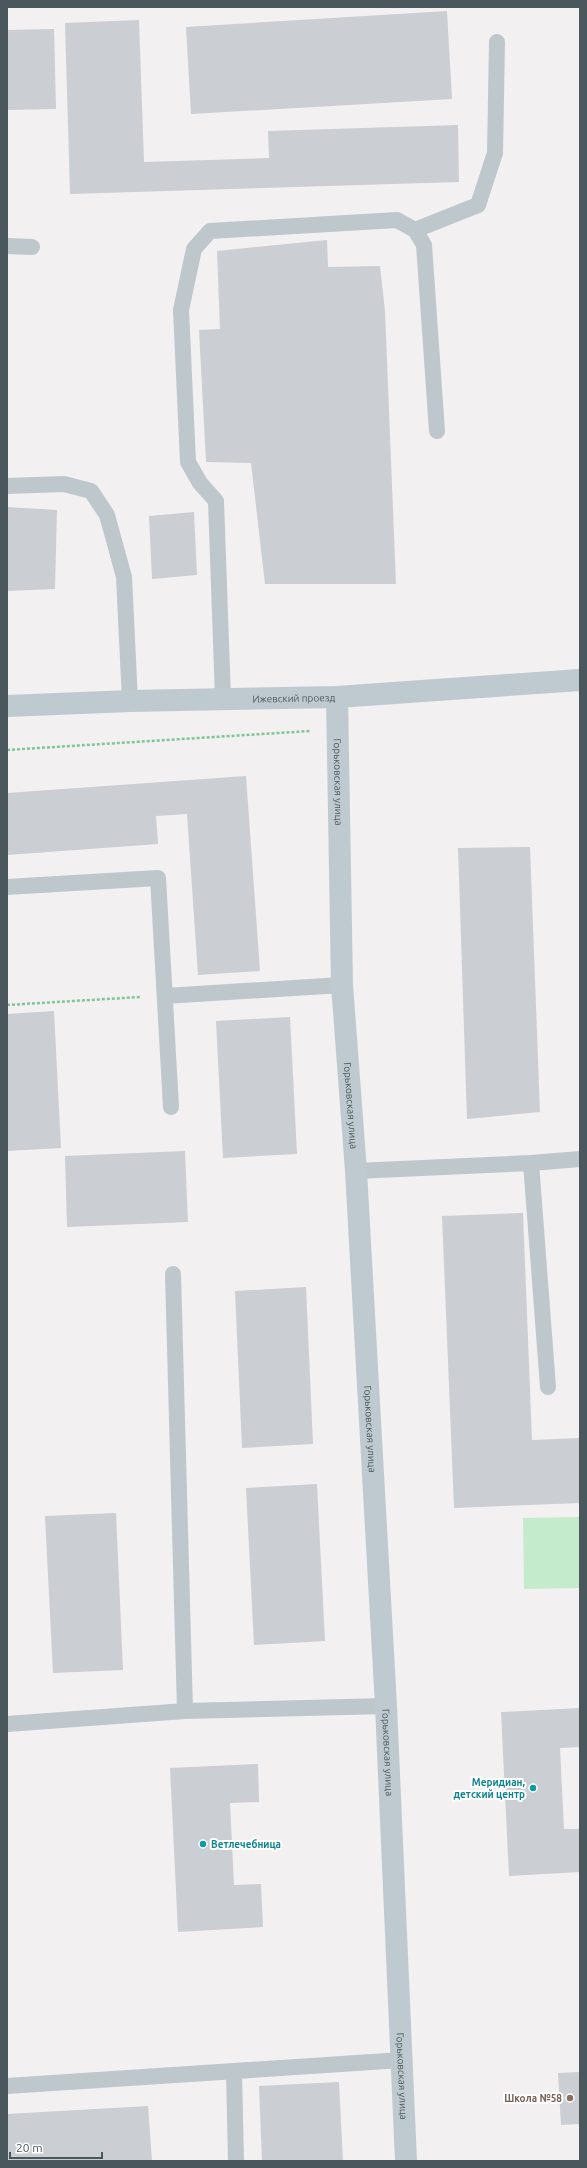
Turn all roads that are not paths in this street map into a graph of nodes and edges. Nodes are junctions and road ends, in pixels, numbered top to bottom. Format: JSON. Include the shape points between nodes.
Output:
{"nodes":[{"id":1,"x":497,"y":42,"type":"dead end"},
{"id":2,"x":416,"y":230,"type":"junction"},
{"id":3,"x":7,"y":246,"type":"edge"},
{"id":4,"x":32,"y":247,"type":"dead end"},
{"id":5,"x":437,"y":431,"type":"dead end"},
{"id":6,"x":7,"y":486,"type":"edge"},
{"id":7,"x":580,"y":680,"type":"edge"},
{"id":8,"x":337,"y":697,"type":"junction"},
{"id":9,"x":223,"y":699,"type":"junction"},
{"id":10,"x":130,"y":701,"type":"junction"},
{"id":11,"x":7,"y":706,"type":"edge"},
{"id":12,"x":7,"y":887,"type":"edge"},
{"id":13,"x":342,"y":985,"type":"junction"},
{"id":14,"x":165,"y":996,"type":"junction"},
{"id":15,"x":171,"y":1107,"type":"dead end"},
{"id":16,"x":580,"y":1160,"type":"edge"},
{"id":17,"x":531,"y":1163,"type":"junction"},
{"id":18,"x":356,"y":1171,"type":"junction"},
{"id":19,"x":173,"y":1274,"type":"dead end"},
{"id":20,"x":548,"y":1387,"type":"dead end"},
{"id":21,"x":386,"y":1706,"type":"junction"},
{"id":22,"x":185,"y":1711,"type":"junction"},
{"id":23,"x":7,"y":1724,"type":"edge"},
{"id":24,"x":402,"y":2060,"type":"junction"},
{"id":25,"x":234,"y":2072,"type":"junction"},
{"id":26,"x":7,"y":2086,"type":"edge"},
{"id":27,"x":236,"y":2161,"type":"edge"},
{"id":28,"x":406,"y":2161,"type":"edge"}],
"edges":[{"from":1,"to":2,"type":"lane","via":[[495,153],[478,205]]},
{"from":2,"to":5,"type":"lane","via":[[424,245]]},
{"from":2,"to":9,"type":"lane","via":[[397,220],[210,231],[194,249],[181,310],[188,462],[200,483],[216,501]]},
{"from":3,"to":4,"type":"lane"},
{"from":6,"to":10,"type":"lane","via":[[64,484],[91,491],[107,515],[124,577]]},
{"from":7,"to":8,"type":"street","name":"Ижевский проезд"},
{"from":8,"to":9,"type":"street","name":"Ижевский проезд"},
{"from":8,"to":13,"type":"street","name":"Горьковская улица"},
{"from":9,"to":10,"type":"street","name":"Ижевский проезд"},
{"from":10,"to":11,"type":"street","name":"Ижевский проезд"},
{"from":12,"to":14,"type":"lane","via":[[158,878]]},
{"from":13,"to":14,"type":"lane"},
{"from":13,"to":18,"type":"street","name":"Горьковская улица"},
{"from":14,"to":15,"type":"lane"},
{"from":16,"to":17,"type":"lane"},
{"from":17,"to":18,"type":"lane"},
{"from":17,"to":20,"type":"lane"},
{"from":18,"to":21,"type":"street","name":"Горьковская улица"},
{"from":19,"to":22,"type":"lane"},
{"from":21,"to":22,"type":"lane"},
{"from":21,"to":24,"type":"street","name":"Горьковская улица"},
{"from":22,"to":23,"type":"lane"},
{"from":24,"to":25,"type":"lane"},
{"from":24,"to":28,"type":"street","name":"Горьковская улица"},
{"from":25,"to":26,"type":"lane"},
{"from":25,"to":27,"type":"lane"}]}
